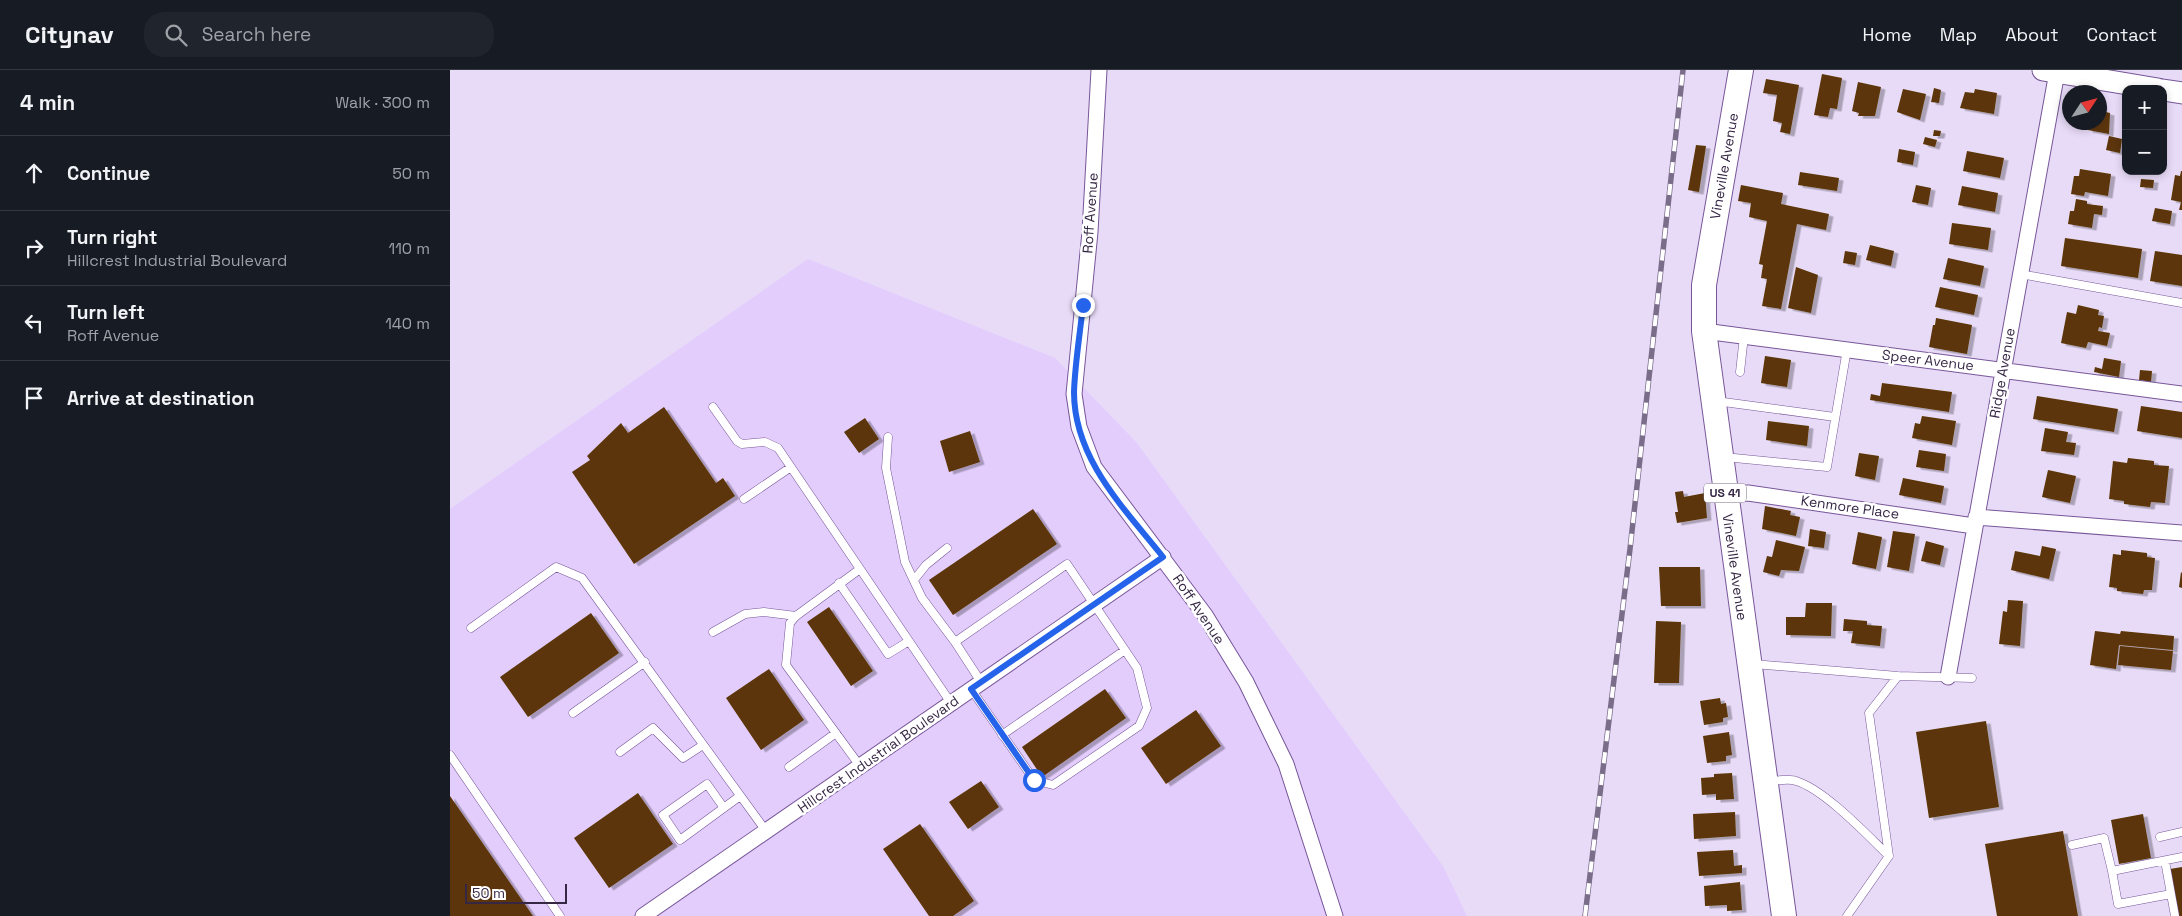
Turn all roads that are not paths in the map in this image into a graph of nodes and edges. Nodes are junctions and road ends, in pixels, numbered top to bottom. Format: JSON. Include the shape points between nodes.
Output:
{"nodes":[{"id":1,"x":1099,"y":70,"type":"edge"},
{"id":2,"x":1741,"y":70,"type":"edge"},
{"id":3,"x":2052,"y":71,"type":"edge"},
{"id":4,"x":2134,"y":85,"type":"edge"},
{"id":5,"x":2167,"y":91,"type":"edge"},
{"id":6,"x":2182,"y":93,"type":"edge"},
{"id":7,"x":2020,"y":274,"type":"junction"},
{"id":8,"x":2182,"y":303,"type":"edge"},
{"id":9,"x":1704,"y":331,"type":"junction"},
{"id":10,"x":1744,"y":336,"type":"junction"},
{"id":11,"x":1847,"y":349,"type":"junction"},
{"id":12,"x":2003,"y":370,"type":"junction"},
{"id":13,"x":1740,"y":372,"type":"dead end"},
{"id":14,"x":2182,"y":394,"type":"edge"},
{"id":15,"x":1713,"y":401,"type":"junction"},
{"id":16,"x":713,"y":406,"type":"dead end"},
{"id":17,"x":1835,"y":417,"type":"junction"},
{"id":18,"x":888,"y":437,"type":"dead end"},
{"id":19,"x":1720,"y":457,"type":"junction"},
{"id":20,"x":792,"y":467,"type":"junction"},
{"id":21,"x":1725,"y":494,"type":"junction"},
{"id":22,"x":744,"y":499,"type":"dead end"},
{"id":23,"x":1975,"y":521,"type":"junction"},
{"id":24,"x":2182,"y":533,"type":"edge"},
{"id":25,"x":947,"y":548,"type":"dead end"},
{"id":26,"x":1163,"y":557,"type":"junction"},
{"id":27,"x":860,"y":569,"type":"junction"},
{"id":28,"x":914,"y":580,"type":"junction"},
{"id":29,"x":839,"y":584,"type":"junction"},
{"id":30,"x":1094,"y":604,"type":"junction"},
{"id":31,"x":796,"y":616,"type":"junction"},
{"id":32,"x":471,"y":628,"type":"dead end"},
{"id":33,"x":713,"y":632,"type":"dead end"},
{"id":34,"x":909,"y":641,"type":"junction"},
{"id":35,"x":955,"y":642,"type":"junction"},
{"id":36,"x":1125,"y":650,"type":"junction"},
{"id":37,"x":645,"y":662,"type":"junction"},
{"id":38,"x":1748,"y":664,"type":"junction"},
{"id":39,"x":1898,"y":676,"type":"junction"},
{"id":40,"x":1948,"y":677,"type":"junction"},
{"id":41,"x":1972,"y":678,"type":"dead end"},
{"id":42,"x":976,"y":686,"type":"junction"},
{"id":43,"x":951,"y":703,"type":"junction"},
{"id":44,"x":573,"y":713,"type":"dead end"},
{"id":45,"x":836,"y":733,"type":"junction"},
{"id":46,"x":1002,"y":735,"type":"junction"},
{"id":47,"x":703,"y":745,"type":"junction"},
{"id":48,"x":620,"y":752,"type":"dead end"},
{"id":49,"x":450,"y":755,"type":"edge"},
{"id":50,"x":860,"y":766,"type":"junction"},
{"id":51,"x":789,"y":767,"type":"dead end"},
{"id":52,"x":1765,"y":781,"type":"junction"},
{"id":53,"x":740,"y":796,"type":"junction"},
{"id":54,"x":724,"y":808,"type":"junction"},
{"id":55,"x":766,"y":831,"type":"junction"},
{"id":56,"x":2182,"y":832,"type":"edge"},
{"id":57,"x":2160,"y":837,"type":"dead end"},
{"id":58,"x":2072,"y":844,"type":"dead end"},
{"id":59,"x":1890,"y":856,"type":"junction"},
{"id":60,"x":2182,"y":857,"type":"edge"},
{"id":61,"x":2165,"y":861,"type":"junction"},
{"id":62,"x":2112,"y":871,"type":"junction"},
{"id":63,"x":2171,"y":894,"type":"junction"},
{"id":64,"x":560,"y":916,"type":"edge"},
{"id":65,"x":642,"y":916,"type":"edge"},
{"id":66,"x":1335,"y":916,"type":"edge"},
{"id":67,"x":1784,"y":916,"type":"edge"},
{"id":68,"x":1847,"y":916,"type":"edge"},
{"id":69,"x":2175,"y":916,"type":"edge"}],
"edges":[{"from":1,"to":26,"type":"street","name":"Roff Avenue","via":[[1090,232],[1074,394],[1077,419],[1094,467]]},
{"from":2,"to":9,"type":"main road","name":"Vineville Avenue","number":"US 41","via":[[1704,285]]},
{"from":3,"to":4,"type":"street"},
{"from":3,"to":7,"type":"street","name":"Ridge Avenue"},
{"from":5,"to":6,"type":"street"},
{"from":7,"to":8,"type":"lane"},
{"from":7,"to":12,"type":"street","name":"Ridge Avenue"},
{"from":9,"to":10,"type":"street","name":"Speer Avenue"},
{"from":9,"to":15,"type":"main road","name":"Vineville Avenue","number":"US 41"},
{"from":10,"to":11,"type":"street","name":"Speer Avenue"},
{"from":10,"to":13,"type":"lane"},
{"from":11,"to":12,"type":"street","name":"Speer Avenue"},
{"from":11,"to":17,"type":"lane"},
{"from":12,"to":14,"type":"street","name":"Speer Avenue"},
{"from":12,"to":23,"type":"street","name":"Ridge Avenue"},
{"from":15,"to":17,"type":"lane"},
{"from":15,"to":19,"type":"main road","name":"Vineville Avenue","number":"US 41"},
{"from":16,"to":20,"type":"lane","via":[[737,441],[742,444],[765,442],[778,448]]},
{"from":17,"to":19,"type":"lane","via":[[1826,467]]},
{"from":18,"to":28,"type":"lane","via":[[886,468],[905,562]]},
{"from":19,"to":21,"type":"main road","name":"Vineville Avenue","number":"US 41"},
{"from":20,"to":22,"type":"lane"},
{"from":20,"to":27,"type":"lane"},
{"from":21,"to":23,"type":"street","name":"Kenmore Place","via":[[1748,492]]},
{"from":21,"to":38,"type":"main road","name":"Vineville Avenue","number":"US 41"},
{"from":23,"to":24,"type":"street","name":"Kenmore Place"},
{"from":23,"to":40,"type":"street","name":"Ridge Avenue"},
{"from":25,"to":28,"type":"lane"},
{"from":26,"to":30,"type":"street","name":"Hillcrest Industrial Boulevard"},
{"from":26,"to":66,"type":"street","name":"Roff Avenue","via":[[1215,632],[1266,722],[1286,764]]},
{"from":27,"to":29,"type":"lane"},
{"from":27,"to":34,"type":"lane"},
{"from":28,"to":35,"type":"lane","via":[[922,598]]},
{"from":29,"to":31,"type":"lane"},
{"from":29,"to":34,"type":"lane","via":[[888,654]]},
{"from":30,"to":35,"type":"lane","via":[[1067,564]]},
{"from":30,"to":36,"type":"lane"},
{"from":30,"to":42,"type":"street","name":"Hillcrest Industrial Boulevard"},
{"from":31,"to":33,"type":"lane","via":[[764,612],[745,614]]},
{"from":31,"to":45,"type":"lane","via":[[790,622],[786,665]]},
{"from":32,"to":37,"type":"lane","via":[[556,567],[582,578]]},
{"from":34,"to":43,"type":"lane"},
{"from":35,"to":42,"type":"lane"},
{"from":36,"to":46,"type":"lane"},
{"from":36,"to":46,"type":"lane","via":[[1137,668],[1146,708],[1139,726],[1052,785],[1034,780]]},
{"from":37,"to":44,"type":"lane"},
{"from":37,"to":47,"type":"lane"},
{"from":38,"to":39,"type":"lane"},
{"from":38,"to":52,"type":"main road","name":"Vineville Avenue","number":"US 41"},
{"from":39,"to":40,"type":"lane"},
{"from":39,"to":59,"type":"lane","via":[[1869,714]]},
{"from":40,"to":41,"type":"lane"},
{"from":42,"to":43,"type":"street","name":"Hillcrest Industrial Boulevard"},
{"from":42,"to":46,"type":"lane"},
{"from":43,"to":50,"type":"street","name":"Hillcrest Industrial Boulevard"},
{"from":45,"to":50,"type":"lane"},
{"from":45,"to":51,"type":"lane"},
{"from":47,"to":48,"type":"lane","via":[[683,758],[652,728]]},
{"from":47,"to":53,"type":"lane"},
{"from":49,"to":64,"type":"lane"},
{"from":50,"to":55,"type":"street","name":"Hillcrest Industrial Boulevard"},
{"from":52,"to":59,"type":"lane","via":[[1795,780],[1806,785],[1844,813]]},
{"from":52,"to":67,"type":"main road","name":"Vineville Avenue","number":"US 41"},
{"from":53,"to":54,"type":"lane"},
{"from":53,"to":55,"type":"lane"},
{"from":54,"to":54,"type":"lane","via":[[680,840],[663,814],[707,784]]},
{"from":55,"to":65,"type":"street","name":"Hillcrest Industrial Boulevard"},
{"from":56,"to":57,"type":"lane"},
{"from":58,"to":62,"type":"lane","via":[[2104,838]]},
{"from":59,"to":68,"type":"lane"},
{"from":60,"to":61,"type":"lane"},
{"from":61,"to":62,"type":"lane"},
{"from":61,"to":63,"type":"lane"},
{"from":62,"to":63,"type":"lane","via":[[2118,904]]},
{"from":63,"to":69,"type":"lane"}]}
